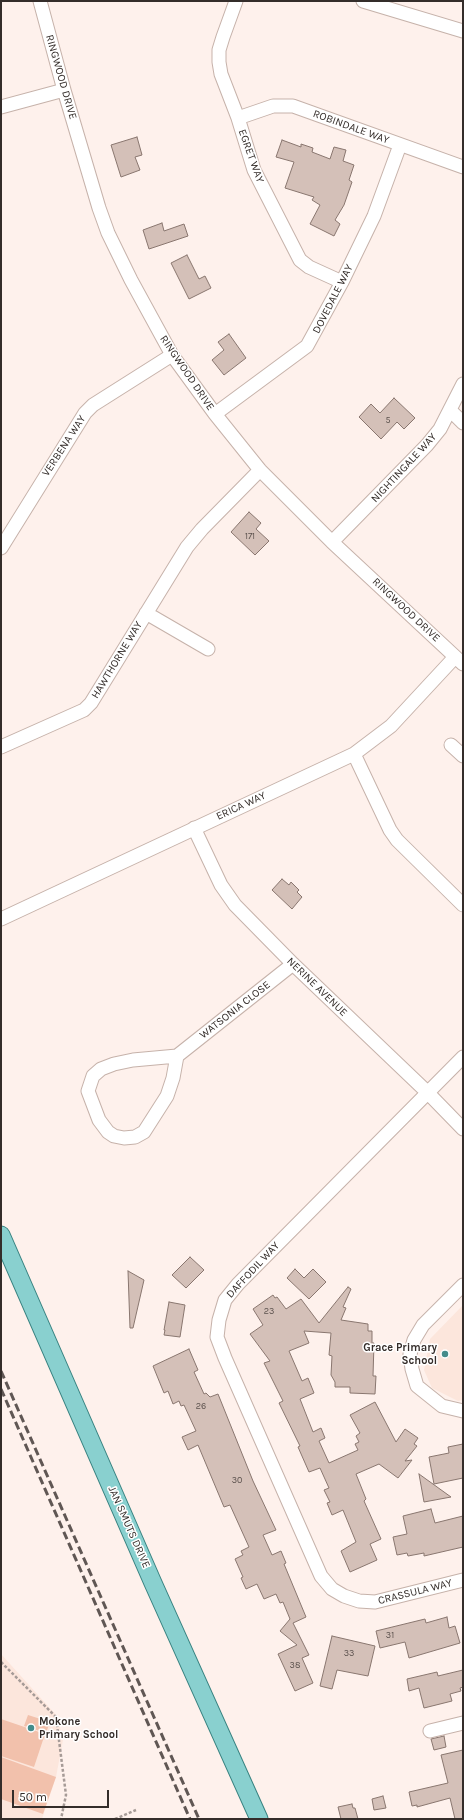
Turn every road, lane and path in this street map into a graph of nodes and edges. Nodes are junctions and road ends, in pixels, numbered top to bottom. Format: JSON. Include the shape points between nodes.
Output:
{"nodes":[{"id":1,"x":40,"y":1,"type":"edge"},
{"id":2,"x":236,"y":1,"type":"edge"},
{"id":3,"x":363,"y":1,"type":"edge"},
{"id":4,"x":463,"y":31,"type":"edge"},
{"id":5,"x":64,"y":90,"type":"junction"},
{"id":6,"x":1,"y":107,"type":"edge"},
{"id":7,"x":238,"y":118,"type":"junction"},
{"id":8,"x":400,"y":145,"type":"junction"},
{"id":9,"x":463,"y":167,"type":"edge"},
{"id":10,"x":342,"y":282,"type":"junction"},
{"id":11,"x":172,"y":355,"type":"junction"},
{"id":12,"x":463,"y":384,"type":"edge"},
{"id":13,"x":450,"y":410,"type":"junction"},
{"id":14,"x":215,"y":414,"type":"junction"},
{"id":15,"x":463,"y":423,"type":"edge"},
{"id":16,"x":260,"y":470,"type":"junction"},
{"id":17,"x":332,"y":542,"type":"junction"},
{"id":18,"x":1,"y":548,"type":"edge"},
{"id":19,"x":146,"y":612,"type":"junction"},
{"id":20,"x":208,"y":649,"type":"dead end"},
{"id":21,"x":459,"y":660,"type":"edge"},
{"id":22,"x":451,"y":745,"type":"dead end"},
{"id":23,"x":1,"y":747,"type":"edge"},
{"id":24,"x":354,"y":754,"type":"junction"},
{"id":25,"x":463,"y":756,"type":"edge"},
{"id":26,"x":194,"y":828,"type":"junction"},
{"id":27,"x":463,"y":905,"type":"edge"},
{"id":28,"x":1,"y":919,"type":"edge"},
{"id":29,"x":293,"y":964,"type":"junction"},
{"id":30,"x":177,"y":1056,"type":"junction"},
{"id":31,"x":463,"y":1057,"type":"edge"},
{"id":32,"x":427,"y":1092,"type":"junction"},
{"id":33,"x":463,"y":1129,"type":"edge"},
{"id":34,"x":1,"y":1234,"type":"edge"},
{"id":35,"x":463,"y":1285,"type":"edge"},
{"id":36,"x":463,"y":1411,"type":"edge"},
{"id":37,"x":463,"y":1580,"type":"edge"},
{"id":38,"x":344,"y":1596,"type":"joint"},
{"id":39,"x":1,"y":1662,"type":"edge"},
{"id":40,"x":463,"y":1724,"type":"edge"},
{"id":41,"x":430,"y":1731,"type":"dead end"},
{"id":42,"x":136,"y":1810,"type":"dead end"},
{"id":43,"x":60,"y":1819,"type":"edge"},
{"id":44,"x":115,"y":1819,"type":"edge"},
{"id":45,"x":259,"y":1819,"type":"edge"}],
"edges":[{"from":1,"to":5,"type":"street","name":"RINGWOOD DRIVE"},
{"from":2,"to":7,"type":"street","name":"EGRET WAY","via":[[219,50],[219,62]]},
{"from":3,"to":4,"type":"street"},
{"from":5,"to":6,"type":"street"},
{"from":5,"to":11,"type":"street","name":"RINGWOOD DRIVE","via":[[108,233]]},
{"from":7,"to":8,"type":"street","name":"ROBINDALE WAY","via":[[273,106],[293,106]]},
{"from":7,"to":10,"type":"street","name":"EGRET WAY","via":[[254,170],[296,255],[309,266]]},
{"from":8,"to":9,"type":"street","name":"ROBINDALE WAY"},
{"from":8,"to":10,"type":"street","name":"DOVEDALE WAY","via":[[374,216]]},
{"from":10,"to":14,"type":"street","name":"DOVEDALE WAY","via":[[307,346]]},
{"from":11,"to":14,"type":"street","name":"RINGWOOD DRIVE"},
{"from":11,"to":18,"type":"street","name":"VERBENA WAY","via":[[93,405],[85,413]]},
{"from":12,"to":13,"type":"street","name":"NIGHTINGALE WAY"},
{"from":13,"to":15,"type":"street"},
{"from":13,"to":17,"type":"street","name":"NIGHTINGALE WAY","via":[[440,429],[427,445]]},
{"from":14,"to":16,"type":"street","name":"RINGWOOD DRIVE"},
{"from":16,"to":17,"type":"street","name":"RINGWOOD DRIVE"},
{"from":16,"to":19,"type":"street","name":"HAWTHORNE WAY","via":[[194,538]]},
{"from":17,"to":21,"type":"street","name":"RINGWOOD DRIVE"},
{"from":19,"to":20,"type":"street","name":"HAWTHORNE WAY"},
{"from":19,"to":23,"type":"street","name":"HAWTHORNE WAY","via":[[91,703],[84,710]]},
{"from":21,"to":24,"type":"street","name":"ERICA WAY","via":[[391,726]]},
{"from":22,"to":25,"type":"street"},
{"from":24,"to":26,"type":"street","name":"ERICA WAY"},
{"from":24,"to":27,"type":"street","via":[[397,840]]},
{"from":26,"to":28,"type":"street","name":"ERICA WAY"},
{"from":26,"to":29,"type":"street","name":"NERINE AVENUE","via":[[227,896]]},
{"from":29,"to":30,"type":"street","name":"WATSONIA CLOSE"},
{"from":29,"to":32,"type":"street","name":"NERINE AVENUE"},
{"from":30,"to":30,"type":"street","via":[[167,1096],[144,1132],[135,1137],[124,1138],[108,1132],[99,1120],[88,1091],[93,1076],[101,1069],[114,1064]]},
{"from":31,"to":32,"type":"street","name":"DAFFODIL WAY"},
{"from":32,"to":33,"type":"street","name":"NERINE AVENUE"},
{"from":32,"to":38,"type":"street","name":"DAFFODIL WAY","via":[[238,1284],[225,1300],[219,1320],[217,1337],[225,1358],[321,1576],[332,1589]]},
{"from":34,"to":45,"type":"main road","name":"JAN SMUTS DRIVE"},
{"from":35,"to":36,"type":"street","via":[[423,1325],[414,1340],[410,1354],[417,1386],[442,1406]]},
{"from":37,"to":38,"type":"street","name":"CRASSULA WAY","via":[[375,1602],[359,1601]]},
{"from":39,"to":43,"type":"path","via":[[56,1717],[66,1795]]},
{"from":40,"to":41,"type":"street"},
{"from":42,"to":44,"type":"path"}]}
